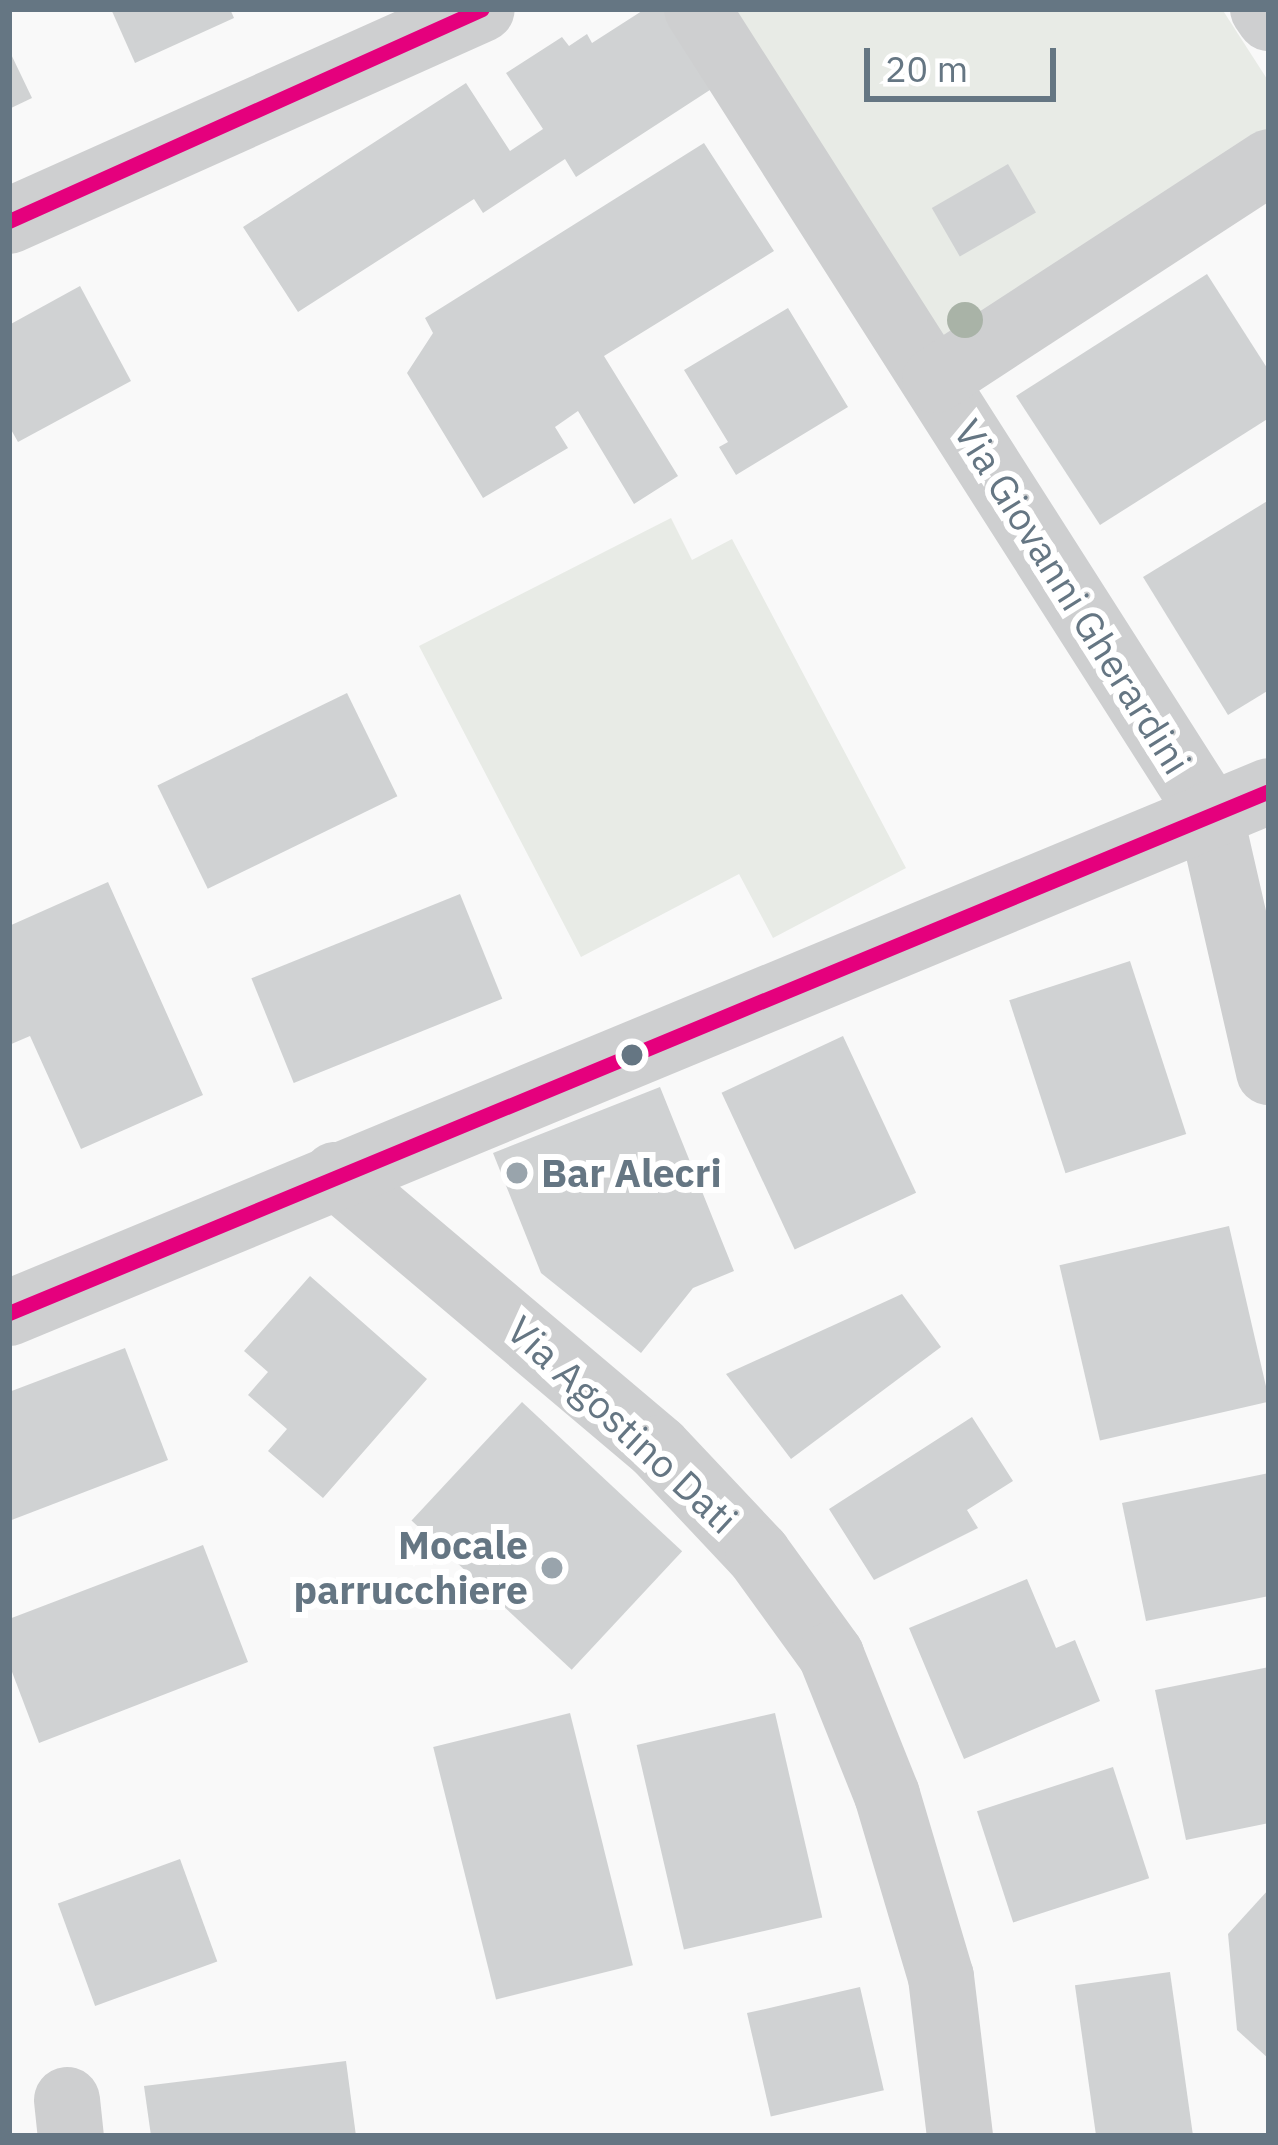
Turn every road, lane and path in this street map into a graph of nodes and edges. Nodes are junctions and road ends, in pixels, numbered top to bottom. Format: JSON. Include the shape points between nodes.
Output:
{"nodes":[{"id":1,"x":482,"y":9,"type":"edge"},
{"id":2,"x":697,"y":9,"type":"edge"},
{"id":3,"x":1263,"y":9,"type":"edge"},
{"id":4,"x":1269,"y":18,"type":"edge"},
{"id":5,"x":1269,"y":162,"type":"edge"},
{"id":6,"x":9,"y":221,"type":"edge"},
{"id":7,"x":935,"y":380,"type":"junction"},
{"id":8,"x":1240,"y":802,"type":"edge"},
{"id":9,"x":1269,"y":1072,"type":"edge"},
{"id":10,"x":335,"y":1174,"type":"junction"},
{"id":11,"x":9,"y":1313,"type":"edge"},
{"id":12,"x":960,"y":2136,"type":"edge"}],
"edges":[{"from":1,"to":6,"type":"street"},
{"from":2,"to":7,"type":"street","name":"Via Giovanni Gherardini"},
{"from":3,"to":4,"type":"street"},
{"from":5,"to":7,"type":"street"},
{"from":7,"to":8,"type":"street","name":"Via Giovanni Gherardini"},
{"from":8,"to":9,"type":"street","name":"Via Giovanni Gherardini"},
{"from":8,"to":10,"type":"street"},
{"from":10,"to":11,"type":"street"},
{"from":10,"to":12,"type":"street","name":"Via Agostino Dati","via":[[658,1448],[758,1554],[831,1655],[887,1795],[941,1977]]}]}
